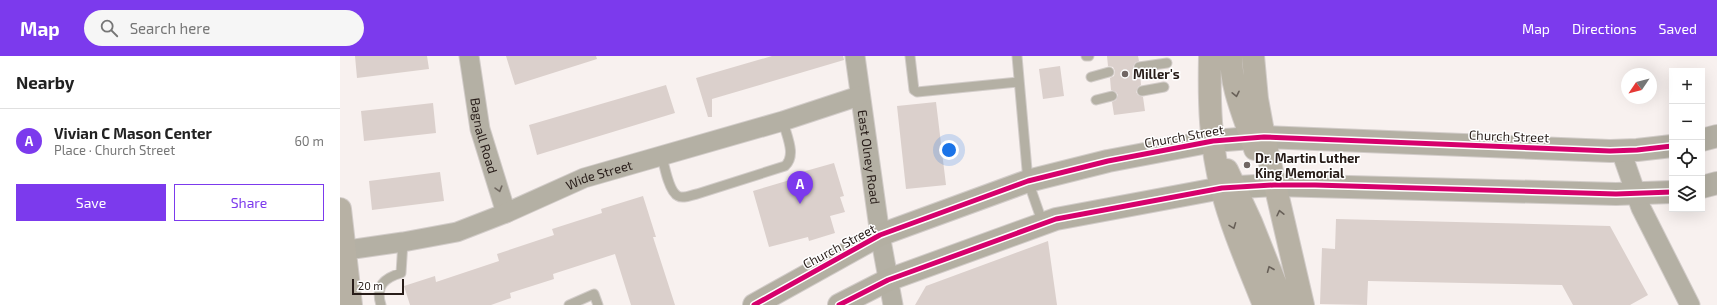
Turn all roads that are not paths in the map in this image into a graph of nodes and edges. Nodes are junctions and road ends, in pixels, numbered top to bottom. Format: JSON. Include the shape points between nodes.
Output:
{"nodes":[{"id":1,"x":469,"y":56,"type":"edge"},
{"id":2,"x":855,"y":56,"type":"edge"},
{"id":3,"x":910,"y":56,"type":"edge"},
{"id":4,"x":1017,"y":56,"type":"edge"},
{"id":5,"x":1086,"y":56,"type":"edge"},
{"id":6,"x":1088,"y":56,"type":"edge"},
{"id":7,"x":1210,"y":56,"type":"edge"},
{"id":8,"x":1230,"y":56,"type":"edge"},
{"id":9,"x":1253,"y":56,"type":"edge"},
{"id":10,"x":1167,"y":63,"type":"dead end"},
{"id":11,"x":1140,"y":67,"type":"dead end"},
{"id":12,"x":1109,"y":72,"type":"dead end"},
{"id":13,"x":1090,"y":77,"type":"dead end"},
{"id":14,"x":1019,"y":82,"type":"junction"},
{"id":15,"x":1164,"y":87,"type":"dead end"},
{"id":16,"x":1142,"y":91,"type":"dead end"},
{"id":17,"x":859,"y":96,"type":"junction"},
{"id":18,"x":1112,"y":96,"type":"dead end"},
{"id":19,"x":1096,"y":100,"type":"dead end"},
{"id":20,"x":783,"y":121,"type":"junction"},
{"id":21,"x":1717,"y":136,"type":"edge"},
{"id":22,"x":1258,"y":138,"type":"junction"},
{"id":23,"x":1705,"y":139,"type":"edge"},
{"id":24,"x":1213,"y":140,"type":"junction"},
{"id":25,"x":1669,"y":146,"type":"edge"},
{"id":26,"x":1621,"y":151,"type":"junction"},
{"id":27,"x":662,"y":156,"type":"junction"},
{"id":28,"x":1028,"y":180,"type":"junction"},
{"id":29,"x":1717,"y":183,"type":"edge"},
{"id":30,"x":1274,"y":185,"type":"junction"},
{"id":31,"x":1705,"y":186,"type":"edge"},
{"id":32,"x":1228,"y":188,"type":"junction"},
{"id":33,"x":1669,"y":192,"type":"edge"},
{"id":34,"x":1635,"y":194,"type":"junction"},
{"id":35,"x":340,"y":210,"type":"edge"},
{"id":36,"x":506,"y":213,"type":"junction"},
{"id":37,"x":1043,"y":224,"type":"junction"},
{"id":38,"x":880,"y":235,"type":"junction"},
{"id":39,"x":403,"y":242,"type":"junction"},
{"id":40,"x":342,"y":251,"type":"edge"},
{"id":41,"x":888,"y":280,"type":"junction"},
{"id":42,"x":351,"y":305,"type":"edge"},
{"id":43,"x":381,"y":305,"type":"edge"},
{"id":44,"x":569,"y":305,"type":"edge"},
{"id":45,"x":598,"y":305,"type":"edge"},
{"id":46,"x":754,"y":305,"type":"edge"},
{"id":47,"x":839,"y":305,"type":"edge"},
{"id":48,"x":893,"y":305,"type":"edge"},
{"id":49,"x":1264,"y":305,"type":"edge"},
{"id":50,"x":1284,"y":305,"type":"edge"},
{"id":51,"x":1303,"y":305,"type":"edge"},
{"id":52,"x":1690,"y":305,"type":"edge"}],
"edges":[{"from":1,"to":36,"type":"street","name":"Bagnall Road","one_way":true,"via":[[480,129]]},
{"from":2,"to":17,"type":"street","name":"East Olney Road"},
{"from":3,"to":14,"type":"lane","via":[[914,90],[918,92]]},
{"from":4,"to":14,"type":"lane"},
{"from":5,"to":6,"type":"lane"},
{"from":7,"to":24,"type":"main road"},
{"from":8,"to":22,"type":"main road","one_way":true,"via":[[1237,99]]},
{"from":9,"to":22,"type":"main road"},
{"from":10,"to":11,"type":"lane"},
{"from":12,"to":13,"type":"lane"},
{"from":14,"to":28,"type":"lane"},
{"from":15,"to":16,"type":"lane"},
{"from":17,"to":20,"type":"street","name":"Wide Street"},
{"from":17,"to":38,"type":"street","name":"East Olney Road"},
{"from":18,"to":19,"type":"lane"},
{"from":20,"to":27,"type":"street","name":"Wide Street"},
{"from":20,"to":27,"type":"lane","via":[[791,154],[785,166],[696,194],[678,196],[674,193]]},
{"from":21,"to":23,"type":"street"},
{"from":22,"to":24,"type":"main road","name":"Church Street"},
{"from":22,"to":26,"type":"street","name":"Church Street"},
{"from":22,"to":30,"type":"main road"},
{"from":24,"to":28,"type":"main road","name":"Church Street"},
{"from":24,"to":32,"type":"main road"},
{"from":25,"to":26,"type":"street","name":"Church Street"},
{"from":26,"to":34,"type":"street"},
{"from":27,"to":36,"type":"street","name":"Wide Street","via":[[584,178]]},
{"from":28,"to":37,"type":"lane"},
{"from":28,"to":38,"type":"main road","name":"Church Street"},
{"from":29,"to":31,"type":"street"},
{"from":30,"to":32,"type":"main road"},
{"from":30,"to":34,"type":"street"},
{"from":51,"to":30,"type":"main road","one_way":true},
{"from":32,"to":37,"type":"main road","via":[[1056,219]]},
{"from":32,"to":49,"type":"main road","one_way":true,"via":[[1229,214]]},
{"from":50,"to":32,"type":"main road","one_way":true},
{"from":33,"to":34,"type":"street"},
{"from":34,"to":52,"type":"street"},
{"from":35,"to":40,"type":"main road"},
{"from":36,"to":39,"type":"street","name":"Wide Street","via":[[457,232]]},
{"from":37,"to":41,"type":"main road"},
{"from":38,"to":41,"type":"street","name":"East Olney Road"},
{"from":38,"to":46,"type":"main road","name":"Church Street"},
{"from":39,"to":40,"type":"street","name":"Wide Street"},
{"from":39,"to":43,"type":"lane","via":[[401,272],[389,278],[380,287],[378,297]]},
{"from":40,"to":42,"type":"main road"},
{"from":41,"to":47,"type":"main road"},
{"from":41,"to":48,"type":"street","name":"East Olney Road"},
{"from":44,"to":45,"type":"lane","via":[[594,294]]}]}
